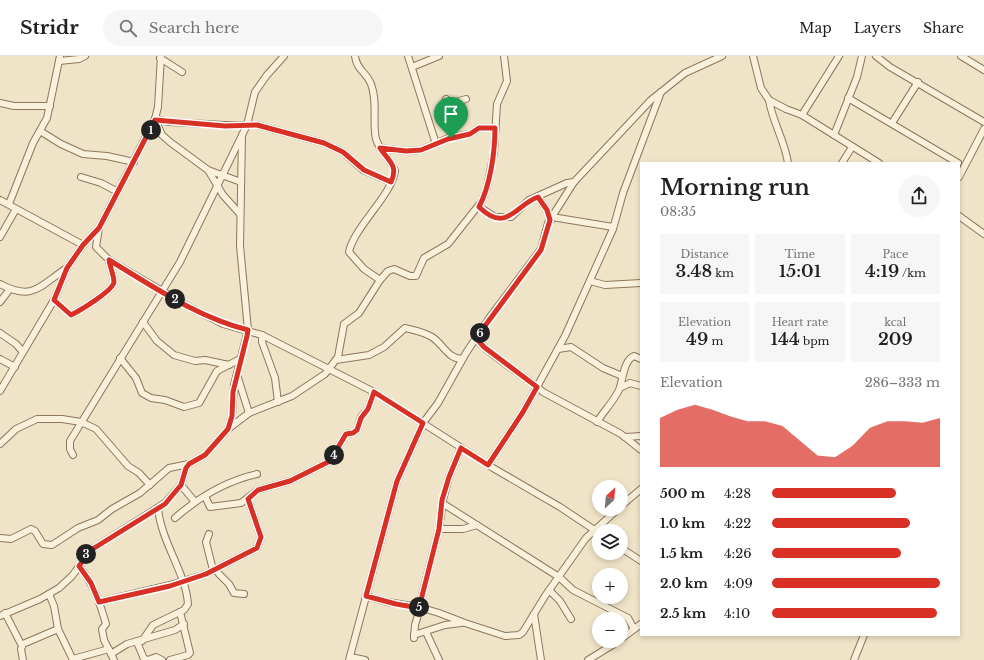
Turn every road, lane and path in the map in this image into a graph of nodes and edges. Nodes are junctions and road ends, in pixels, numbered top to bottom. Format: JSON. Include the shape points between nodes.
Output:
{"nodes":[{"id":1,"x":85,"y":56,"type":"edge"},
{"id":2,"x":284,"y":56,"type":"edge"},
{"id":3,"x":355,"y":56,"type":"edge"},
{"id":4,"x":408,"y":56,"type":"edge"},
{"id":5,"x":439,"y":56,"type":"edge"},
{"id":6,"x":504,"y":56,"type":"edge"},
{"id":7,"x":722,"y":56,"type":"edge"},
{"id":8,"x":753,"y":56,"type":"edge"},
{"id":9,"x":839,"y":56,"type":"edge"},
{"id":10,"x":862,"y":56,"type":"edge"},
{"id":11,"x":876,"y":56,"type":"edge"},
{"id":12,"x":961,"y":56,"type":"edge"},
{"id":13,"x":160,"y":57,"type":"edge"},
{"id":14,"x":60,"y":59,"type":"edge"},
{"id":15,"x":412,"y":66,"type":"junction"},
{"id":16,"x":984,"y":70,"type":"edge"},
{"id":17,"x":182,"y":72,"type":"dead end"},
{"id":18,"x":918,"y":82,"type":"junction"},
{"id":19,"x":661,"y":92,"type":"junction"},
{"id":20,"x":848,"y":98,"type":"junction"},
{"id":21,"x":466,"y":99,"type":"dead end"},
{"id":22,"x":769,"y":100,"type":"junction"},
{"id":23,"x":0,"y":103,"type":"edge"},
{"id":24,"x":50,"y":106,"type":"junction"},
{"id":25,"x":802,"y":115,"type":"junction"},
{"id":26,"x":155,"y":120,"type":"junction"},
{"id":27,"x":984,"y":122,"type":"edge"},
{"id":28,"x":892,"y":123,"type":"junction"},
{"id":29,"x":247,"y":125,"type":"junction"},
{"id":30,"x":495,"y":128,"type":"junction"},
{"id":31,"x":984,"y":129,"type":"edge"},
{"id":32,"x":40,"y":131,"type":"junction"},
{"id":33,"x":242,"y":135,"type":"junction"},
{"id":34,"x":834,"y":135,"type":"junction"},
{"id":35,"x":451,"y":138,"type":"junction"},
{"id":36,"x":436,"y":144,"type":"junction"},
{"id":37,"x":852,"y":147,"type":"junction"},
{"id":38,"x":380,"y":148,"type":"junction"},
{"id":39,"x":944,"y":156,"type":"junction"},
{"id":40,"x":134,"y":162,"type":"junction"},
{"id":41,"x":788,"y":162,"type":"edge"},
{"id":42,"x":843,"y":162,"type":"edge"},
{"id":43,"x":877,"y":162,"type":"edge"},
{"id":44,"x":943,"y":162,"type":"edge"},
{"id":45,"x":957,"y":162,"type":"edge"},
{"id":46,"x":961,"y":164,"type":"edge"},
{"id":47,"x":208,"y":170,"type":"junction"},
{"id":48,"x":222,"y":175,"type":"junction"},
{"id":49,"x":81,"y":177,"type":"dead end"},
{"id":50,"x":241,"y":182,"type":"junction"},
{"id":51,"x":391,"y":182,"type":"junction"},
{"id":52,"x":574,"y":182,"type":"junction"},
{"id":53,"x":217,"y":186,"type":"junction"},
{"id":54,"x":118,"y":192,"type":"junction"},
{"id":55,"x":538,"y":197,"type":"junction"},
{"id":56,"x":0,"y":200,"type":"edge"},
{"id":57,"x":9,"y":204,"type":"junction"},
{"id":58,"x":479,"y":207,"type":"junction"},
{"id":59,"x":16,"y":208,"type":"junction"},
{"id":60,"x":240,"y":214,"type":"junction"},
{"id":61,"x":960,"y":217,"type":"edge"},
{"id":62,"x":551,"y":218,"type":"junction"},
{"id":63,"x":613,"y":227,"type":"junction"},
{"id":64,"x":99,"y":228,"type":"junction"},
{"id":65,"x":984,"y":234,"type":"edge"},
{"id":66,"x":0,"y":237,"type":"edge"},
{"id":67,"x":83,"y":245,"type":"junction"},
{"id":68,"x":109,"y":260,"type":"junction"},
{"id":69,"x":67,"y":268,"type":"junction"},
{"id":70,"x":380,"y":280,"type":"junction"},
{"id":71,"x":590,"y":280,"type":"junction"},
{"id":72,"x":640,"y":283,"type":"edge"},
{"id":73,"x":0,"y":284,"type":"edge"},
{"id":74,"x":10,"y":289,"type":"junction"},
{"id":75,"x":161,"y":291,"type":"junction"},
{"id":76,"x":54,"y":300,"type":"junction"},
{"id":77,"x":0,"y":302,"type":"edge"},
{"id":78,"x":143,"y":322,"type":"junction"},
{"id":79,"x":248,"y":330,"type":"junction"},
{"id":80,"x":0,"y":333,"type":"edge"},
{"id":81,"x":262,"y":335,"type":"junction"},
{"id":82,"x":476,"y":338,"type":"junction"},
{"id":83,"x":558,"y":349,"type":"junction"},
{"id":84,"x":23,"y":352,"type":"junction"},
{"id":85,"x":120,"y":358,"type":"junction"},
{"id":86,"x":0,"y":359,"type":"edge"},
{"id":87,"x":240,"y":359,"type":"junction"},
{"id":88,"x":462,"y":359,"type":"junction"},
{"id":89,"x":640,"y":359,"type":"edge"},
{"id":90,"x":336,"y":360,"type":"junction"},
{"id":91,"x":229,"y":365,"type":"junction"},
{"id":92,"x":15,"y":367,"type":"junction"},
{"id":93,"x":330,"y":369,"type":"junction"},
{"id":94,"x":237,"y":375,"type":"junction"},
{"id":95,"x":622,"y":376,"type":"junction"},
{"id":96,"x":640,"y":386,"type":"edge"},
{"id":97,"x":537,"y":387,"type":"junction"},
{"id":98,"x":620,"y":388,"type":"junction"},
{"id":99,"x":0,"y":391,"type":"edge"},
{"id":100,"x":374,"y":392,"type":"junction"},
{"id":101,"x":278,"y":402,"type":"junction"},
{"id":102,"x":249,"y":413,"type":"junction"},
{"id":103,"x":81,"y":422,"type":"junction"},
{"id":104,"x":598,"y":422,"type":"junction"},
{"id":105,"x":423,"y":423,"type":"junction"},
{"id":106,"x":228,"y":429,"type":"junction"},
{"id":107,"x":640,"y":436,"type":"edge"},
{"id":108,"x":626,"y":437,"type":"junction"},
{"id":109,"x":0,"y":444,"type":"edge"},
{"id":110,"x":461,"y":448,"type":"junction"},
{"id":111,"x":640,"y":449,"type":"edge"},
{"id":112,"x":73,"y":455,"type":"dead end"},
{"id":113,"x":189,"y":464,"type":"junction"},
{"id":114,"x":488,"y":465,"type":"junction"},
{"id":115,"x":257,"y":474,"type":"dead end"},
{"id":116,"x":150,"y":485,"type":"junction"},
{"id":117,"x":181,"y":485,"type":"junction"},
{"id":118,"x":640,"y":490,"type":"edge"},
{"id":119,"x":205,"y":496,"type":"junction"},
{"id":120,"x":248,"y":499,"type":"junction"},
{"id":121,"x":628,"y":500,"type":"edge"},
{"id":122,"x":196,"y":502,"type":"junction"},
{"id":123,"x":442,"y":503,"type":"junction"},
{"id":124,"x":158,"y":508,"type":"junction"},
{"id":125,"x":611,"y":516,"type":"edge"},
{"id":126,"x":175,"y":518,"type":"dead end"},
{"id":127,"x":603,"y":524,"type":"edge"},
{"id":128,"x":477,"y":526,"type":"junction"},
{"id":129,"x":439,"y":529,"type":"junction"},
{"id":130,"x":592,"y":529,"type":"edge"},
{"id":131,"x":209,"y":534,"type":"dead end"},
{"id":132,"x":592,"y":536,"type":"edge"},
{"id":133,"x":0,"y":538,"type":"edge"},
{"id":134,"x":628,"y":553,"type":"edge"},
{"id":135,"x":640,"y":560,"type":"edge"},
{"id":136,"x":79,"y":566,"type":"junction"},
{"id":137,"x":215,"y":570,"type":"junction"},
{"id":138,"x":559,"y":577,"type":"junction"},
{"id":139,"x":182,"y":581,"type":"junction"},
{"id":140,"x":549,"y":590,"type":"junction"},
{"id":141,"x":49,"y":594,"type":"junction"},
{"id":142,"x":244,"y":594,"type":"dead end"},
{"id":143,"x":366,"y":596,"type":"junction"},
{"id":144,"x":99,"y":602,"type":"junction"},
{"id":145,"x":419,"y":608,"type":"junction"},
{"id":146,"x":180,"y":612,"type":"junction"},
{"id":147,"x":2,"y":614,"type":"edge"},
{"id":148,"x":534,"y":614,"type":"junction"},
{"id":149,"x":571,"y":619,"type":"dead end"},
{"id":150,"x":184,"y":624,"type":"junction"},
{"id":151,"x":465,"y":624,"type":"junction"},
{"id":152,"x":640,"y":625,"type":"edge"},
{"id":153,"x":58,"y":629,"type":"junction"},
{"id":154,"x":634,"y":629,"type":"junction"},
{"id":155,"x":426,"y":632,"type":"junction"},
{"id":156,"x":628,"y":634,"type":"edge"},
{"id":157,"x":864,"y":636,"type":"edge"},
{"id":158,"x":139,"y":641,"type":"junction"},
{"id":159,"x":22,"y":646,"type":"junction"},
{"id":160,"x":607,"y":648,"type":"edge"},
{"id":161,"x":111,"y":654,"type":"edge"},
{"id":162,"x":350,"y":659,"type":"edge"},
{"id":163,"x":23,"y":660,"type":"edge"},
{"id":164,"x":73,"y":660,"type":"edge"},
{"id":165,"x":162,"y":660,"type":"edge"},
{"id":166,"x":170,"y":660,"type":"edge"},
{"id":167,"x":365,"y":660,"type":"edge"},
{"id":168,"x":439,"y":660,"type":"edge"},
{"id":169,"x":541,"y":660,"type":"edge"},
{"id":170,"x":588,"y":660,"type":"edge"},
{"id":171,"x":854,"y":660,"type":"edge"}],
"edges":[{"from":1,"to":14,"type":"street","via":[[79,59]]},
{"from":2,"to":29,"type":"street","via":[[256,89]]},
{"from":3,"to":38,"type":"street","via":[[357,67],[368,79],[373,90],[376,138]]},
{"from":4,"to":15,"type":"street"},
{"from":5,"to":15,"type":"street"},
{"from":6,"to":30,"type":"street","via":[[507,81],[496,104]]},
{"from":7,"to":19,"type":"street","via":[[685,73]]},
{"from":8,"to":22,"type":"street","via":[[761,88]]},
{"from":9,"to":25,"type":"street"},
{"from":10,"to":20,"type":"street"},
{"from":11,"to":18,"type":"street"},
{"from":12,"to":16,"type":"street"},
{"from":13,"to":17,"type":"street"},
{"from":13,"to":26,"type":"street"},
{"from":14,"to":24,"type":"street"},
{"from":15,"to":36,"type":"street"},
{"from":18,"to":27,"type":"street"},
{"from":18,"to":28,"type":"street"},
{"from":19,"to":52,"type":"street"},
{"from":19,"to":63,"type":"street"},
{"from":20,"to":28,"type":"street"},
{"from":20,"to":34,"type":"street"},
{"from":21,"to":35,"type":"street","via":[[448,101],[453,117]]},
{"from":22,"to":25,"type":"street"},
{"from":22,"to":41,"type":"street"},
{"from":23,"to":24,"type":"street","via":[[14,106]]},
{"from":24,"to":32,"type":"street"},
{"from":25,"to":34,"type":"street"},
{"from":26,"to":29,"type":"street"},
{"from":26,"to":40,"type":"street"},
{"from":26,"to":47,"type":"street","via":[[164,138]]},
{"from":28,"to":39,"type":"street"},
{"from":29,"to":33,"type":"street"},
{"from":29,"to":51,"type":"street","via":[[257,125],[324,143],[343,152],[364,170]]},
{"from":30,"to":35,"type":"street","via":[[479,128],[470,134]]},
{"from":30,"to":58,"type":"street","via":[[491,169]]},
{"from":31,"to":46,"type":"street"},
{"from":32,"to":40,"type":"street","via":[[83,154]]},
{"from":32,"to":57,"type":"street"},
{"from":33,"to":48,"type":"street"},
{"from":33,"to":50,"type":"street"},
{"from":34,"to":37,"type":"street"},
{"from":35,"to":36,"type":"street"},
{"from":36,"to":38,"type":"street","via":[[413,151]]},
{"from":37,"to":42,"type":"street"},
{"from":37,"to":43,"type":"street"},
{"from":38,"to":51,"type":"street","via":[[394,167]]},
{"from":39,"to":44,"type":"street"},
{"from":39,"to":45,"type":"street"},
{"from":40,"to":54,"type":"street"},
{"from":47,"to":48,"type":"street"},
{"from":47,"to":53,"type":"street"},
{"from":48,"to":50,"type":"street"},
{"from":48,"to":53,"type":"street"},
{"from":49,"to":54,"type":"street"},
{"from":50,"to":60,"type":"street"},
{"from":51,"to":70,"type":"street","via":[[361,229],[350,252],[364,269]]},
{"from":52,"to":55,"type":"street"},
{"from":52,"to":62,"type":"street"},
{"from":53,"to":60,"type":"street"},
{"from":53,"to":75,"type":"street","via":[[180,262]]},
{"from":54,"to":64,"type":"street"},
{"from":55,"to":58,"type":"street","via":[[505,218],[490,215]]},
{"from":55,"to":62,"type":"street"},
{"from":56,"to":57,"type":"street"},
{"from":57,"to":59,"type":"street"},
{"from":58,"to":70,"type":"street","via":[[444,248],[424,258],[416,276],[394,269],[388,271]]},
{"from":59,"to":66,"type":"street"},
{"from":59,"to":67,"type":"street"},
{"from":60,"to":79,"type":"street","via":[[240,263]]},
{"from":61,"to":65,"type":"street"},
{"from":62,"to":63,"type":"street"},
{"from":62,"to":82,"type":"street","via":[[541,250]]},
{"from":63,"to":71,"type":"street"},
{"from":64,"to":67,"type":"street"},
{"from":64,"to":68,"type":"street","via":[[96,247]]},
{"from":67,"to":69,"type":"street"},
{"from":68,"to":75,"type":"street"},
{"from":68,"to":76,"type":"street","via":[[114,282],[102,296],[71,315]]},
{"from":69,"to":74,"type":"street","via":[[41,287],[25,292]]},
{"from":69,"to":76,"type":"street"},
{"from":70,"to":90,"type":"street","via":[[362,309],[343,326]]},
{"from":71,"to":72,"type":"street","via":[[605,285]]},
{"from":71,"to":83,"type":"street"},
{"from":73,"to":74,"type":"street"},
{"from":74,"to":77,"type":"street"},
{"from":75,"to":78,"type":"street"},
{"from":75,"to":79,"type":"street","via":[[223,324]]},
{"from":76,"to":84,"type":"street"},
{"from":78,"to":85,"type":"street"},
{"from":78,"to":91,"type":"street","via":[[157,341],[174,355],[195,361],[205,360]]},
{"from":79,"to":81,"type":"street"},
{"from":79,"to":87,"type":"street"},
{"from":80,"to":84,"type":"street"},
{"from":81,"to":93,"type":"street"},
{"from":81,"to":101,"type":"street","via":[[262,342],[275,378]]},
{"from":82,"to":88,"type":"street"},
{"from":82,"to":97,"type":"street","via":[[484,347]]},
{"from":83,"to":95,"type":"street","via":[[574,349],[603,368]]},
{"from":83,"to":97,"type":"street"},
{"from":84,"to":92,"type":"street"},
{"from":85,"to":91,"type":"street","via":[[136,378],[143,394],[152,399],[166,400],[184,407],[199,402],[214,374]]},
{"from":85,"to":103,"type":"street"},
{"from":86,"to":92,"type":"street"},
{"from":87,"to":91,"type":"street"},
{"from":87,"to":94,"type":"street"},
{"from":88,"to":90,"type":"street","via":[[448,353],[431,336],[405,328],[384,347],[369,355]]},
{"from":88,"to":105,"type":"street","via":[[438,403]]},
{"from":89,"to":95,"type":"street","via":[[632,357]]},
{"from":90,"to":93,"type":"street"},
{"from":92,"to":99,"type":"street"},
{"from":93,"to":100,"type":"street"},
{"from":93,"to":101,"type":"street","via":[[300,391]]},
{"from":94,"to":102,"type":"street"},
{"from":94,"to":106,"type":"street"},
{"from":95,"to":98,"type":"street"},
{"from":96,"to":98,"type":"street","via":[[630,383]]},
{"from":97,"to":104,"type":"street"},
{"from":97,"to":114,"type":"street"},
{"from":98,"to":104,"type":"street"},
{"from":100,"to":105,"type":"street"},
{"from":100,"to":120,"type":"street","via":[[357,430],[346,434],[330,461],[290,481],[258,490]]},
{"from":101,"to":102,"type":"street"},
{"from":102,"to":106,"type":"street"},
{"from":103,"to":109,"type":"street","via":[[37,418],[16,429]]},
{"from":103,"to":112,"type":"street","via":[[69,444]]},
{"from":103,"to":116,"type":"street","via":[[96,429],[128,466]]},
{"from":104,"to":108,"type":"street"},
{"from":105,"to":110,"type":"street"},
{"from":105,"to":143,"type":"street","via":[[397,481]]},
{"from":106,"to":113,"type":"street","via":[[205,455]]},
{"from":107,"to":108,"type":"street"},
{"from":108,"to":111,"type":"street"},
{"from":110,"to":114,"type":"street"},
{"from":110,"to":123,"type":"street"},
{"from":113,"to":116,"type":"street","via":[[169,468]]},
{"from":113,"to":117,"type":"street"},
{"from":114,"to":130,"type":"street"},
{"from":115,"to":119,"type":"street","via":[[229,482]]},
{"from":116,"to":133,"type":"street","via":[[98,520],[82,526],[52,545],[43,544],[31,529],[11,538]]},
{"from":117,"to":122,"type":"street"},
{"from":117,"to":124,"type":"street","via":[[174,495]]},
{"from":118,"to":121,"type":"street"},
{"from":119,"to":120,"type":"street","via":[[210,507],[233,505]]},
{"from":119,"to":122,"type":"street"},
{"from":120,"to":137,"type":"street","via":[[261,542],[254,550]]},
{"from":122,"to":126,"type":"street"},
{"from":123,"to":128,"type":"street"},
{"from":123,"to":129,"type":"street"},
{"from":124,"to":136,"type":"street","via":[[91,550]]},
{"from":124,"to":139,"type":"street","via":[[163,533]]},
{"from":125,"to":127,"type":"street"},
{"from":128,"to":129,"type":"street"},
{"from":128,"to":138,"type":"street"},
{"from":129,"to":145,"type":"street"},
{"from":131,"to":137,"type":"street","via":[[206,542]]},
{"from":132,"to":138,"type":"street"},
{"from":134,"to":135,"type":"street"},
{"from":136,"to":141,"type":"street","via":[[66,582]]},
{"from":136,"to":144,"type":"street","via":[[91,583]]},
{"from":137,"to":139,"type":"street"},
{"from":137,"to":142,"type":"street","via":[[234,593]]},
{"from":138,"to":140,"type":"street"},
{"from":138,"to":154,"type":"street","via":[[573,590],[628,618]]},
{"from":139,"to":144,"type":"street"},
{"from":139,"to":146,"type":"street","via":[[188,604],[186,609]]},
{"from":140,"to":148,"type":"street"},
{"from":140,"to":149,"type":"street","via":[[560,601]]},
{"from":141,"to":147,"type":"street"},
{"from":141,"to":153,"type":"street"},
{"from":143,"to":145,"type":"street"},
{"from":143,"to":162,"type":"street"},
{"from":144,"to":161,"type":"street","via":[[106,624],[102,629],[103,635]]},
{"from":145,"to":151,"type":"street"},
{"from":145,"to":155,"type":"street","via":[[414,625],[414,637]]},
{"from":146,"to":150,"type":"street"},
{"from":146,"to":158,"type":"street","via":[[153,625]]},
{"from":147,"to":159,"type":"street"},
{"from":148,"to":151,"type":"street","via":[[523,632],[514,635],[505,636]]},
{"from":148,"to":169,"type":"street"},
{"from":150,"to":158,"type":"street","via":[[175,630]]},
{"from":150,"to":166,"type":"street","via":[[190,653],[188,656]]},
{"from":151,"to":155,"type":"street","via":[[445,625]]},
{"from":152,"to":154,"type":"street"},
{"from":153,"to":159,"type":"street","via":[[25,642]]},
{"from":153,"to":164,"type":"street"},
{"from":154,"to":156,"type":"street"},
{"from":155,"to":168,"type":"street"},
{"from":157,"to":171,"type":"street"},
{"from":158,"to":161,"type":"street","via":[[125,645],[123,649]]},
{"from":158,"to":165,"type":"street","via":[[144,658],[148,660],[156,657]]},
{"from":159,"to":163,"type":"street"},
{"from":160,"to":170,"type":"street"},
{"from":161,"to":164,"type":"street"},
{"from":162,"to":167,"type":"street"}]}
